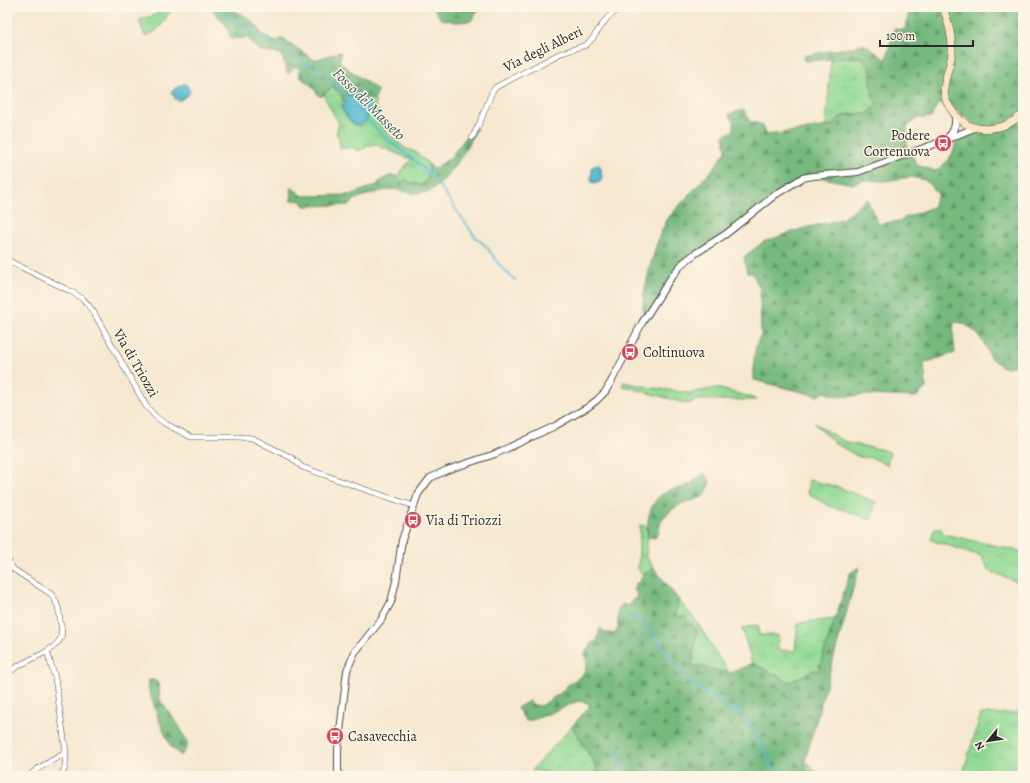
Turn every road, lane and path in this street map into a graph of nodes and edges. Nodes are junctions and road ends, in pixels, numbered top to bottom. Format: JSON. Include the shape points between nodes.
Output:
{"nodes":[{"id":1,"x":621,"y":7,"type":"edge"},
{"id":2,"x":943,"y":7,"type":"edge"},
{"id":3,"x":954,"y":113,"type":"junction"},
{"id":4,"x":1023,"y":114,"type":"edge"},
{"id":5,"x":974,"y":128,"type":"junction"},
{"id":6,"x":472,"y":138,"type":"dead end"},
{"id":7,"x":944,"y":140,"type":"junction"},
{"id":8,"x":7,"y":260,"type":"edge"},
{"id":9,"x":414,"y":506,"type":"junction"},
{"id":10,"x":7,"y":559,"type":"edge"},
{"id":11,"x":47,"y":651,"type":"junction"},
{"id":12,"x":7,"y":674,"type":"edge"},
{"id":13,"x":66,"y":752,"type":"junction"},
{"id":14,"x":29,"y":776,"type":"edge"},
{"id":15,"x":61,"y":776,"type":"edge"},
{"id":16,"x":340,"y":776,"type":"edge"}],
"edges":[{"from":1,"to":6,"type":"street","name":"Via degli Alberi","via":[[607,18],[586,44],[559,54],[496,86]]},
{"from":2,"to":3,"type":"main road","via":[[952,52],[944,89]]},
{"from":3,"to":5,"type":"main road"},
{"from":3,"to":7,"type":"street","via":[[956,123],[953,131]]},
{"from":4,"to":5,"type":"main road","via":[[1007,125]]},
{"from":5,"to":7,"type":"street"},
{"from":7,"to":9,"type":"street","via":[[858,172],[802,178],[775,195],[726,234],[683,263],[642,323],[605,392],[597,400],[555,426],[495,454],[438,473],[425,484]]},
{"from":8,"to":9,"type":"street","name":"Via di Triozzi","via":[[83,299],[93,311],[146,406],[164,423],[191,437],[252,438],[292,458],[302,467]]},
{"from":9,"to":16,"type":"street","via":[[402,540],[390,602],[381,620],[355,652],[348,670],[338,749]]},
{"from":10,"to":11,"type":"street","via":[[13,568],[55,599],[62,632],[60,641]]},
{"from":11,"to":12,"type":"street","via":[[13,668]]},
{"from":11,"to":13,"type":"street","via":[[55,678]]},
{"from":13,"to":14,"type":"street"},
{"from":13,"to":15,"type":"street","via":[[65,768]]}]}
